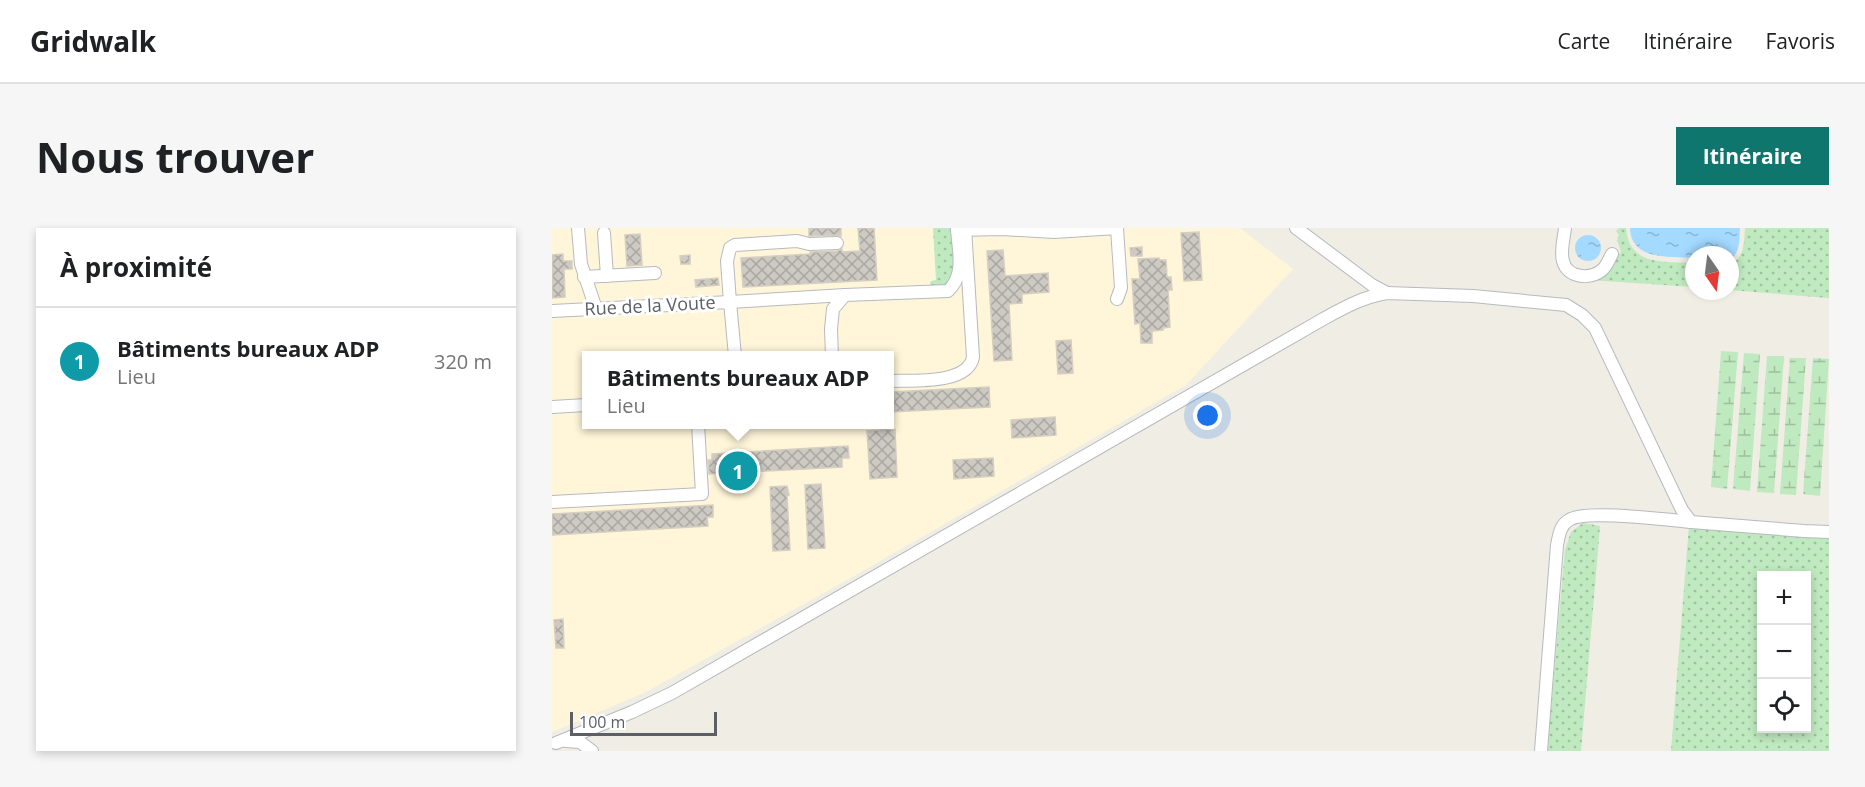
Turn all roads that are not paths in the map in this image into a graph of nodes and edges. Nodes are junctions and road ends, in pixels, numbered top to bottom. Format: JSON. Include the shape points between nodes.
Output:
{"nodes":[{"id":1,"x":578,"y":228,"type":"edge"},
{"id":2,"x":1118,"y":228,"type":"edge"},
{"id":3,"x":1296,"y":228,"type":"edge"},
{"id":4,"x":1565,"y":228,"type":"edge"},
{"id":5,"x":961,"y":229,"type":"edge"},
{"id":6,"x":604,"y":233,"type":"dead end"},
{"id":7,"x":837,"y":243,"type":"dead end"},
{"id":8,"x":1612,"y":254,"type":"dead end"},
{"id":9,"x":655,"y":273,"type":"dead end"},
{"id":10,"x":607,"y":276,"type":"junction"},
{"id":11,"x":584,"y":277,"type":"junction"},
{"id":12,"x":948,"y":291,"type":"junction"},
{"id":13,"x":1387,"y":293,"type":"junction"},
{"id":14,"x":845,"y":295,"type":"junction"},
{"id":15,"x":1117,"y":299,"type":"dead end"},
{"id":16,"x":730,"y":302,"type":"junction"},
{"id":17,"x":970,"y":306,"type":"junction"},
{"id":18,"x":596,"y":309,"type":"junction"},
{"id":19,"x":552,"y":311,"type":"edge"},
{"id":20,"x":735,"y":351,"type":"edge"},
{"id":21,"x":832,"y":351,"type":"edge"},
{"id":22,"x":894,"y":381,"type":"edge"},
{"id":23,"x":582,"y":405,"type":"edge"},
{"id":24,"x":552,"y":407,"type":"edge"},
{"id":25,"x":698,"y":429,"type":"edge"},
{"id":26,"x":552,"y":502,"type":"edge"},
{"id":27,"x":1691,"y":522,"type":"junction"},
{"id":28,"x":1829,"y":532,"type":"edge"},
{"id":29,"x":554,"y":744,"type":"edge"},
{"id":30,"x":592,"y":751,"type":"edge"},
{"id":31,"x":1541,"y":751,"type":"edge"}],
"edges":[{"from":1,"to":11,"type":"lane"},
{"from":2,"to":5,"type":"lane","via":[[1054,232]]},
{"from":2,"to":15,"type":"lane","via":[[1121,288]]},
{"from":3,"to":13,"type":"lane"},
{"from":4,"to":8,"type":"lane","via":[[1562,258],[1568,270],[1577,276],[1602,270]]},
{"from":5,"to":12,"type":"lane","via":[[959,274]]},
{"from":5,"to":17,"type":"lane"},
{"from":6,"to":10,"type":"lane"},
{"from":7,"to":16,"type":"lane","via":[[735,245],[730,248],[727,261]]},
{"from":9,"to":10,"type":"lane"},
{"from":10,"to":11,"type":"lane"},
{"from":11,"to":18,"type":"lane"},
{"from":12,"to":14,"type":"lane"},
{"from":12,"to":17,"type":"lane","via":[[958,292]]},
{"from":13,"to":27,"type":"lane","via":[[1566,305],[1582,315],[1595,328]]},
{"from":13,"to":29,"type":"lane","via":[[1356,301],[1324,318],[672,693]]},
{"from":14,"to":16,"type":"lane"},
{"from":14,"to":21,"type":"lane","via":[[833,309]]},
{"from":16,"to":18,"type":"lane","name":"Rue de la Voute"},
{"from":16,"to":20,"type":"lane","name":"Rue de la Voute"},
{"from":17,"to":22,"type":"lane","via":[[973,357],[964,372],[951,377]]},
{"from":18,"to":19,"type":"lane","name":"Rue de la Voute"},
{"from":23,"to":24,"type":"lane"},
{"from":25,"to":26,"type":"lane","via":[[702,494]]},
{"from":27,"to":28,"type":"lane"},
{"from":27,"to":31,"type":"lane","via":[[1593,515],[1573,518],[1563,525],[1557,545]]},
{"from":29,"to":30,"type":"lane","via":[[576,741]]}]}
